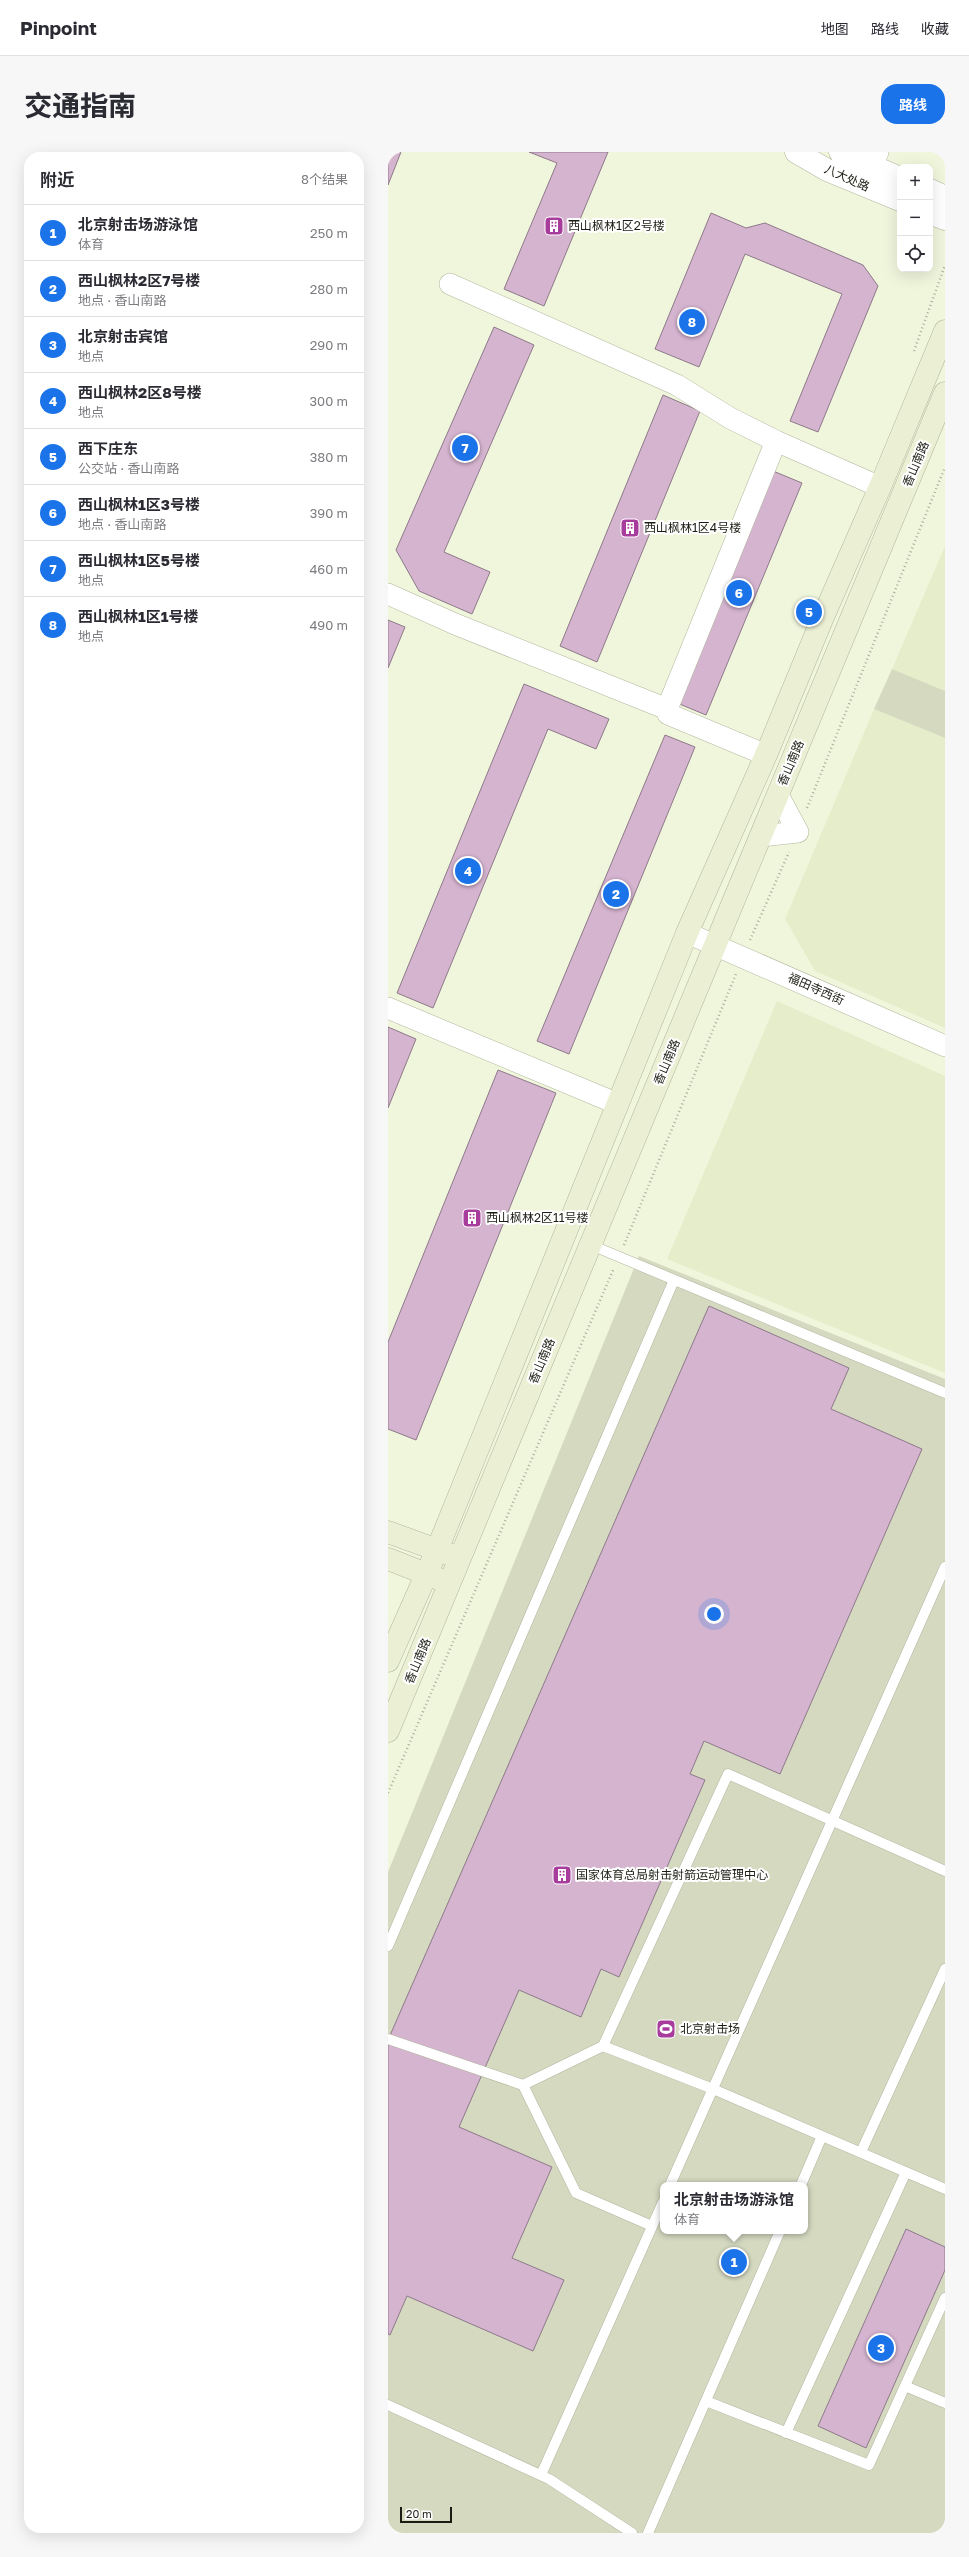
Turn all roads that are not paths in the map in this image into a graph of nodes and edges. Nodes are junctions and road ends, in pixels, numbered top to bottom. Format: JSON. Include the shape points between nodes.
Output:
{"nodes":[{"id":1,"x":796,"y":152,"type":"edge"},
{"id":2,"x":840,"y":152,"type":"edge"},
{"id":3,"x":875,"y":159,"type":"edge"},
{"id":4,"x":897,"y":176,"type":"edge"},
{"id":5,"x":933,"y":191,"type":"edge"},
{"id":6,"x":945,"y":197,"type":"edge"},
{"id":7,"x":897,"y":199,"type":"edge"},
{"id":8,"x":933,"y":214,"type":"edge"},
{"id":9,"x":945,"y":219,"type":"edge"},
{"id":10,"x":450,"y":284,"type":"dead end"},
{"id":11,"x":945,"y":331,"type":"edge"},
{"id":12,"x":945,"y":393,"type":"edge"},
{"id":13,"x":776,"y":441,"type":"junction"},
{"id":14,"x":880,"y":487,"type":"junction"},
{"id":15,"x":388,"y":594,"type":"edge"},
{"id":16,"x":667,"y":709,"type":"junction"},
{"id":17,"x":766,"y":755,"type":"junction"},
{"id":18,"x":778,"y":795,"type":"junction"},
{"id":19,"x":761,"y":836,"type":"junction"},
{"id":20,"x":688,"y":933,"type":"junction"},
{"id":21,"x":716,"y":944,"type":"junction"},
{"id":22,"x":388,"y":1008,"type":"edge"},
{"id":23,"x":945,"y":1046,"type":"edge"},
{"id":24,"x":618,"y":1104,"type":"junction"},
{"id":25,"x":591,"y":1245,"type":"junction"},
{"id":26,"x":674,"y":1280,"type":"junction"},
{"id":27,"x":945,"y":1393,"type":"edge"},
{"id":28,"x":388,"y":1532,"type":"edge"},
{"id":29,"x":436,"y":1550,"type":"junction"},
{"id":30,"x":388,"y":1559,"type":"edge"},
{"id":31,"x":460,"y":1559,"type":"junction"},
{"id":32,"x":945,"y":1567,"type":"edge"},
{"id":33,"x":426,"y":1574,"type":"junction"},
{"id":34,"x":450,"y":1584,"type":"junction"},
{"id":35,"x":388,"y":1661,"type":"edge"},
{"id":36,"x":388,"y":1731,"type":"edge"},
{"id":37,"x":832,"y":1821,"type":"junction"},
{"id":38,"x":945,"y":1871,"type":"edge"},
{"id":39,"x":388,"y":1946,"type":"edge"},
{"id":40,"x":945,"y":1969,"type":"edge"},
{"id":41,"x":388,"y":2039,"type":"edge"},
{"id":42,"x":603,"y":2046,"type":"junction"},
{"id":43,"x":523,"y":2085,"type":"junction"},
{"id":44,"x":713,"y":2089,"type":"junction"},
{"id":45,"x":822,"y":2136,"type":"junction"},
{"id":46,"x":861,"y":2152,"type":"junction"},
{"id":47,"x":906,"y":2172,"type":"junction"},
{"id":48,"x":671,"y":2182,"type":"edge"},
{"id":49,"x":801,"y":2182,"type":"edge"},
{"id":50,"x":945,"y":2189,"type":"edge"},
{"id":51,"x":660,"y":2209,"type":"edge"},
{"id":52,"x":652,"y":2226,"type":"junction"},
{"id":53,"x":779,"y":2234,"type":"edge"},
{"id":54,"x":945,"y":2298,"type":"edge"},
{"id":55,"x":905,"y":2386,"type":"junction"},
{"id":56,"x":706,"y":2401,"type":"junction"},
{"id":57,"x":945,"y":2403,"type":"edge"},
{"id":58,"x":388,"y":2405,"type":"edge"},
{"id":59,"x":786,"y":2433,"type":"junction"},
{"id":60,"x":541,"y":2475,"type":"junction"},
{"id":61,"x":632,"y":2533,"type":"edge"},
{"id":62,"x":648,"y":2533,"type":"edge"}],
"edges":[{"from":1,"to":7,"type":"street","name":"八大处路","via":[[827,170]]},
{"from":2,"to":3,"type":"street","name":"八大处路"},
{"from":3,"to":4,"type":"street","name":"八大处路"},
{"from":5,"to":6,"type":"street"},
{"from":8,"to":9,"type":"street"},
{"from":10,"to":13,"type":"street","via":[[677,385],[730,418]]},
{"from":11,"to":14,"type":"main road","name":"香山南路"},
{"from":12,"to":18,"type":"main road","name":"香山南路"},
{"from":13,"to":14,"type":"street"},
{"from":13,"to":16,"type":"street"},
{"from":14,"to":17,"type":"main road","name":"香山南路"},
{"from":15,"to":16,"type":"street","via":[[455,624]]},
{"from":16,"to":17,"type":"street","via":[[668,714]]},
{"from":17,"to":20,"type":"main road","name":"香山南路"},
{"from":18,"to":19,"type":"main road","name":"香山南路"},
{"from":18,"to":19,"type":"street","via":[[798,832]]},
{"from":19,"to":21,"type":"main road","name":"香山南路"},
{"from":20,"to":21,"type":"street","name":"福田寺西街"},
{"from":20,"to":24,"type":"main road","name":"香山南路"},
{"from":21,"to":23,"type":"street","name":"福田寺西街"},
{"from":21,"to":25,"type":"main road","name":"香山南路"},
{"from":22,"to":24,"type":"street"},
{"from":24,"to":29,"type":"main road","name":"香山南路"},
{"from":25,"to":26,"type":"lane"},
{"from":25,"to":31,"type":"main road","name":"香山南路"},
{"from":26,"to":27,"type":"lane"},
{"from":26,"to":39,"type":"lane"},
{"from":28,"to":29,"type":"main road"},
{"from":29,"to":31,"type":"main road"},
{"from":29,"to":33,"type":"main road","name":"香山南路"},
{"from":30,"to":33,"type":"main road"},
{"from":31,"to":34,"type":"main road","name":"香山南路"},
{"from":32,"to":37,"type":"lane"},
{"from":33,"to":34,"type":"main road"},
{"from":33,"to":35,"type":"main road","name":"香山南路"},
{"from":34,"to":36,"type":"main road","name":"香山南路"},
{"from":37,"to":38,"type":"lane"},
{"from":37,"to":42,"type":"lane","via":[[728,1774]]},
{"from":37,"to":44,"type":"lane"},
{"from":40,"to":46,"type":"lane"},
{"from":41,"to":43,"type":"lane"},
{"from":42,"to":43,"type":"lane"},
{"from":42,"to":44,"type":"lane"},
{"from":43,"to":52,"type":"lane","via":[[576,2193]]},
{"from":44,"to":45,"type":"lane"},
{"from":44,"to":48,"type":"lane"},
{"from":45,"to":46,"type":"lane"},
{"from":45,"to":49,"type":"lane"},
{"from":46,"to":47,"type":"lane"},
{"from":47,"to":50,"type":"lane"},
{"from":47,"to":59,"type":"lane"},
{"from":51,"to":52,"type":"lane"},
{"from":52,"to":60,"type":"lane"},
{"from":53,"to":56,"type":"lane"},
{"from":54,"to":55,"type":"lane"},
{"from":55,"to":57,"type":"lane"},
{"from":55,"to":59,"type":"lane","via":[[869,2465]]},
{"from":56,"to":59,"type":"lane"},
{"from":56,"to":62,"type":"lane"},
{"from":58,"to":60,"type":"lane"},
{"from":60,"to":61,"type":"lane"}]}
